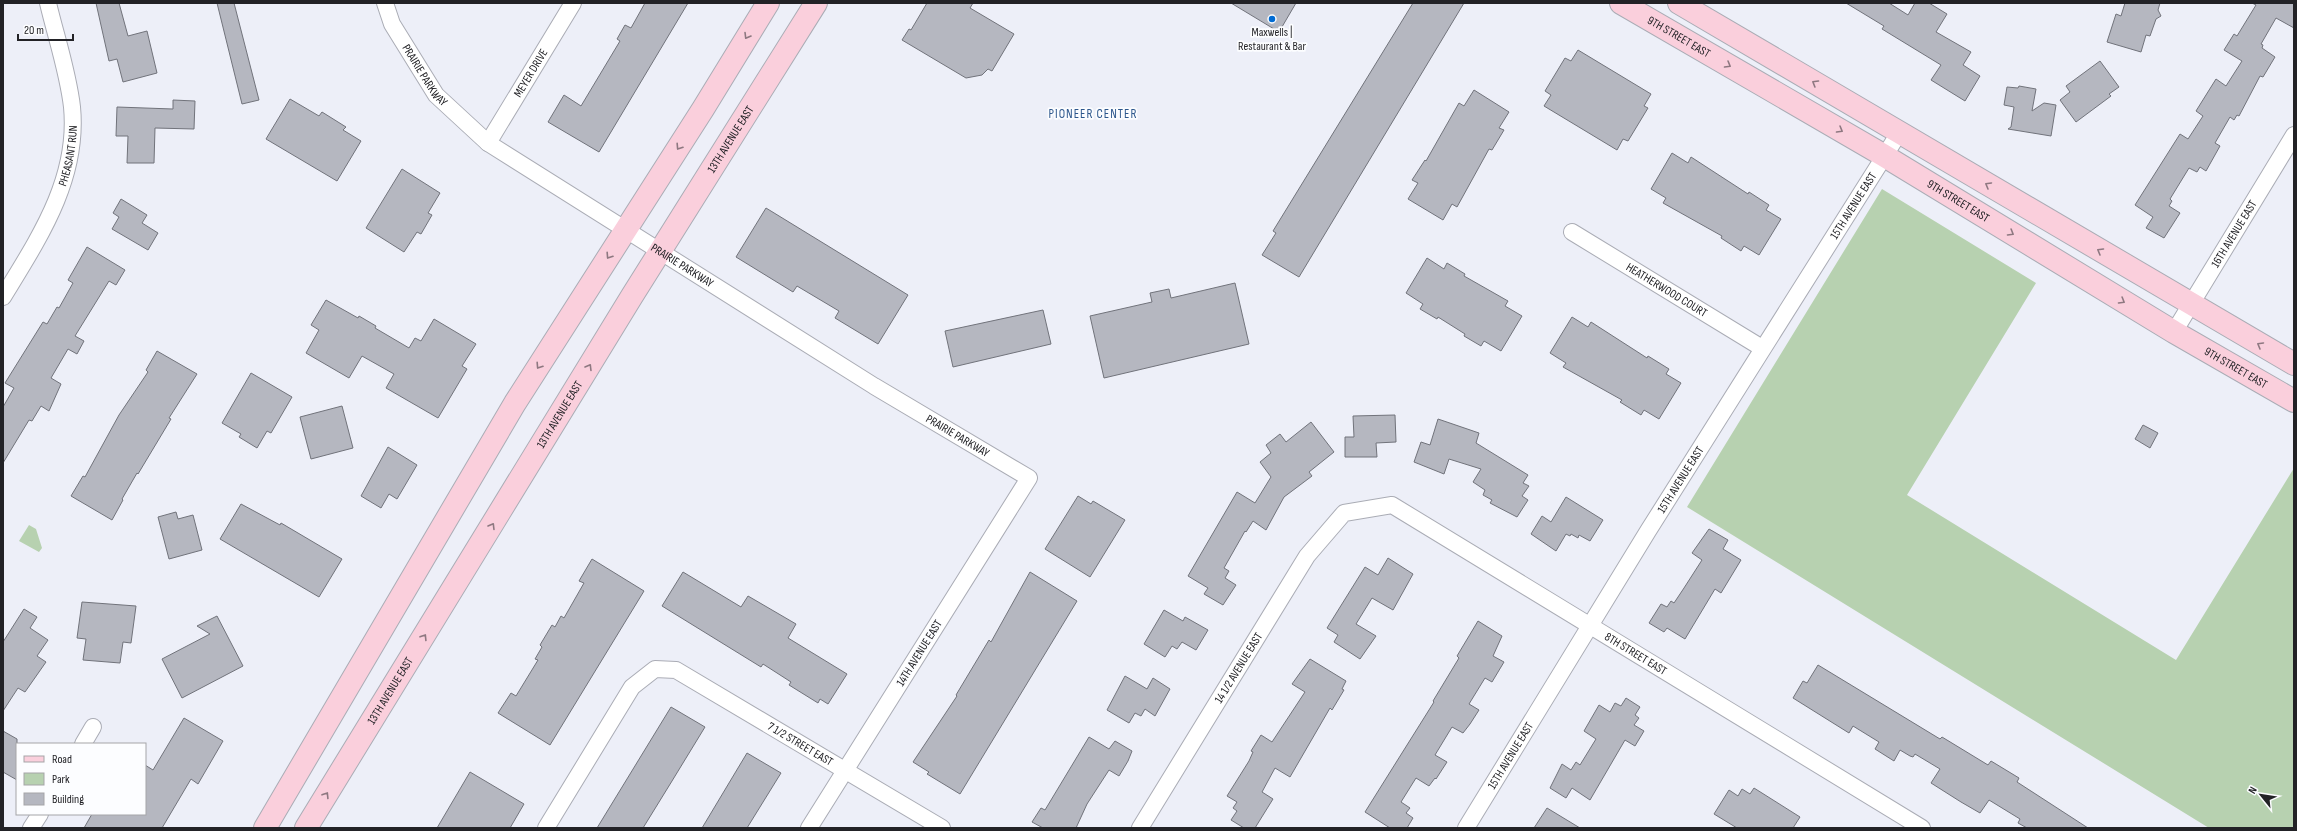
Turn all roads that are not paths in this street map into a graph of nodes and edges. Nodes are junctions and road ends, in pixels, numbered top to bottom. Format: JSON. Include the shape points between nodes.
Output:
{"nodes":[{"id":1,"x":48,"y":3,"type":"edge"},
{"id":2,"x":385,"y":3,"type":"edge"},
{"id":3,"x":573,"y":3,"type":"edge"},
{"id":4,"x":768,"y":3,"type":"edge"},
{"id":5,"x":816,"y":3,"type":"edge"},
{"id":6,"x":1621,"y":3,"type":"edge"},
{"id":7,"x":1679,"y":3,"type":"edge"},
{"id":8,"x":1899,"y":133,"type":"junction"},
{"id":9,"x":2294,"y":135,"type":"edge"},
{"id":10,"x":488,"y":142,"type":"junction"},
{"id":11,"x":1883,"y":156,"type":"junction"},
{"id":12,"x":626,"y":230,"type":"junction"},
{"id":13,"x":1572,"y":232,"type":"dead end"},
{"id":14,"x":660,"y":252,"type":"junction"},
{"id":15,"x":3,"y":297,"type":"edge"},
{"id":16,"x":2191,"y":304,"type":"junction"},
{"id":17,"x":2174,"y":332,"type":"junction"},
{"id":18,"x":1762,"y":348,"type":"junction"},
{"id":19,"x":2294,"y":364,"type":"edge"},
{"id":20,"x":2294,"y":402,"type":"edge"},
{"id":21,"x":1029,"y":478,"type":"joint"},
{"id":22,"x":1344,"y":513,"type":"joint"},
{"id":23,"x":1589,"y":626,"type":"junction"},
{"id":24,"x":93,"y":727,"type":"dead end"},
{"id":25,"x":84,"y":743,"type":"edge"},
{"id":26,"x":844,"y":772,"type":"junction"},
{"id":27,"x":39,"y":815,"type":"edge"},
{"id":28,"x":31,"y":828,"type":"edge"},
{"id":29,"x":265,"y":828,"type":"edge"},
{"id":30,"x":306,"y":828,"type":"edge"},
{"id":31,"x":546,"y":828,"type":"edge"},
{"id":32,"x":809,"y":828,"type":"edge"},
{"id":33,"x":942,"y":828,"type":"edge"},
{"id":34,"x":1140,"y":828,"type":"edge"},
{"id":35,"x":1466,"y":828,"type":"edge"},
{"id":36,"x":1922,"y":828,"type":"edge"}],
"edges":[{"from":1,"to":15,"type":"street","name":"PHEASANT RUN","via":[[72,106],[73,138],[67,172],[58,200]]},
{"from":2,"to":10,"type":"street","name":"PRAIRIE PARKWAY","via":[[392,24],[436,95]]},
{"from":3,"to":10,"type":"street","name":"MEYER DRIVE"},
{"from":4,"to":12,"type":"main road","one_way":true},
{"from":5,"to":14,"type":"main road","name":"13TH AVENUE EAST"},
{"from":6,"to":11,"type":"main road","name":"9TH STREET EAST","one_way":true},
{"from":8,"to":7,"type":"main road","one_way":true},
{"from":8,"to":11,"type":"street","name":"15TH AVENUE EAST"},
{"from":16,"to":8,"type":"main road","one_way":true},
{"from":9,"to":16,"type":"street","name":"16TH AVENUE EAST"},
{"from":10,"to":12,"type":"street","name":"PRAIRIE PARKWAY"},
{"from":11,"to":17,"type":"main road","name":"9TH STREET EAST","one_way":true},
{"from":11,"to":18,"type":"street","name":"15TH AVENUE EAST"},
{"from":12,"to":14,"type":"street","name":"PRAIRIE PARKWAY"},
{"from":12,"to":29,"type":"main road","one_way":true,"via":[[515,403]]},
{"from":13,"to":18,"type":"street","name":"HEATHERWOOD COURT"},
{"from":14,"to":21,"type":"street","name":"PRAIRIE PARKWAY","via":[[874,386]]},
{"from":30,"to":14,"type":"main road","name":"13TH AVENUE EAST","one_way":true},
{"from":16,"to":17,"type":"street","name":"16TH AVENUE EAST"},
{"from":19,"to":16,"type":"main road","one_way":true},
{"from":17,"to":20,"type":"main road","name":"9TH STREET EAST"},
{"from":18,"to":23,"type":"street","name":"15TH AVENUE EAST"},
{"from":21,"to":26,"type":"street","name":"14TH AVENUE EAST"},
{"from":22,"to":23,"type":"street","name":"8TH STREET EAST","via":[[1392,505]]},
{"from":22,"to":34,"type":"street","name":"14 1/2 AVENUE EAST","via":[[1307,556]]},
{"from":23,"to":35,"type":"street","name":"15TH AVENUE EAST"},
{"from":23,"to":36,"type":"street","name":"8TH STREET EAST"},
{"from":24,"to":25,"type":"street"},
{"from":26,"to":31,"type":"street","name":"7 1/2 STREET EAST","via":[[676,670],[655,668],[632,687]]},
{"from":26,"to":32,"type":"street","name":"14TH AVENUE EAST"},
{"from":26,"to":33,"type":"street","name":"7 1/2 STREET EAST"},
{"from":27,"to":28,"type":"street"}]}
